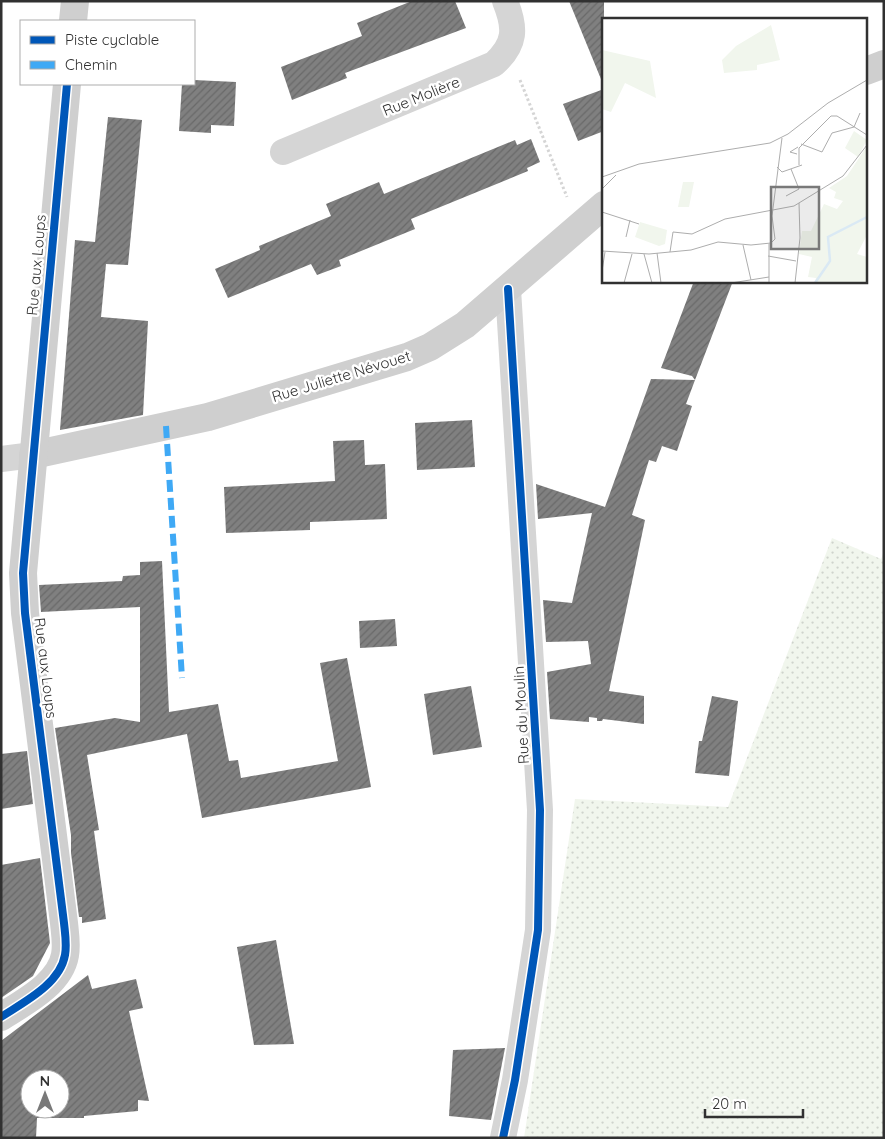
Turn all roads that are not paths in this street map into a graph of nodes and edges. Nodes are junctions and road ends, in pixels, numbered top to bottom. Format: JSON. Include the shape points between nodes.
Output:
{"nodes":[{"id":1,"x":74,"y":1,"type":"edge"},
{"id":2,"x":505,"y":1,"type":"edge"},
{"id":3,"x":73,"y":20,"type":"edge"},
{"id":4,"x":884,"y":64,"type":"edge"},
{"id":5,"x":868,"y":70,"type":"edge"},
{"id":6,"x":67,"y":85,"type":"edge"},
{"id":7,"x":283,"y":152,"type":"dead end"},
{"id":8,"x":602,"y":207,"type":"edge"},
{"id":9,"x":508,"y":289,"type":"junction"},
{"id":10,"x":33,"y":455,"type":"junction"},
{"id":11,"x":1,"y":459,"type":"edge"},
{"id":12,"x":1,"y":1017,"type":"edge"},
{"id":13,"x":503,"y":1138,"type":"edge"}],
"edges":[{"from":1,"to":3,"type":"street"},
{"from":2,"to":7,"type":"street","name":"Rue Molière","via":[[513,29],[508,49],[494,64]]},
{"from":4,"to":5,"type":"street"},
{"from":6,"to":10,"type":"street","name":"Rue aux Loups"},
{"from":8,"to":9,"type":"street","name":"Rue Juliette Névouet"},
{"from":9,"to":10,"type":"street","name":"Rue Juliette Névouet","via":[[465,325],[407,358],[208,417]]},
{"from":9,"to":13,"type":"street","name":"Rue du Moulin","via":[[540,820],[538,930]]},
{"from":10,"to":11,"type":"street"},
{"from":10,"to":12,"type":"street","name":"Rue aux Loups","via":[[23,592],[66,942],[65,956],[53,978]]}]}
